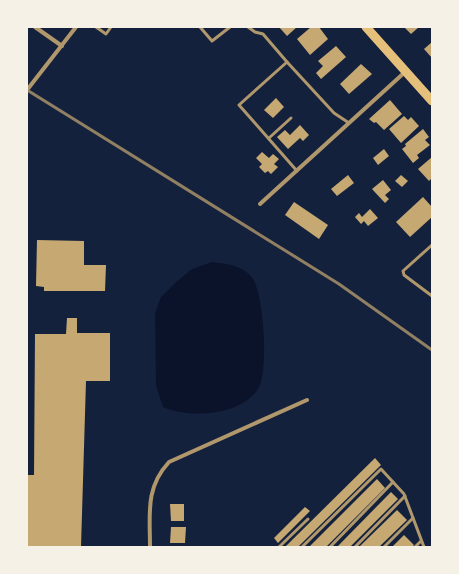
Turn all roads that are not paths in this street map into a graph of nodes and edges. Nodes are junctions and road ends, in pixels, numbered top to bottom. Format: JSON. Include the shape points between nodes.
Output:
{"nodes":[{"id":1,"x":35,"y":27,"type":"edge"},
{"id":2,"x":76,"y":27,"type":"edge"},
{"id":3,"x":96,"y":27,"type":"edge"},
{"id":4,"x":111,"y":27,"type":"edge"},
{"id":5,"x":200,"y":27,"type":"edge"},
{"id":6,"x":230,"y":27,"type":"edge"},
{"id":7,"x":248,"y":27,"type":"edge"},
{"id":8,"x":366,"y":27,"type":"edge"},
{"id":9,"x":62,"y":46,"type":"junction"},
{"id":10,"x":287,"y":62,"type":"junction"},
{"id":11,"x":405,"y":72,"type":"junction"},
{"id":12,"x":27,"y":90,"type":"edge"},
{"id":13,"x":432,"y":101,"type":"edge"},
{"id":14,"x":291,"y":118,"type":"dead end"},
{"id":15,"x":349,"y":123,"type":"junction"},
{"id":16,"x":269,"y":138,"type":"junction"},
{"id":17,"x":297,"y":170,"type":"junction"},
{"id":18,"x":260,"y":204,"type":"dead end"},
{"id":19,"x":432,"y":245,"type":"edge"},
{"id":20,"x":432,"y":296,"type":"edge"},
{"id":21,"x":307,"y":400,"type":"dead end"},
{"id":22,"x":393,"y":482,"type":"junction"},
{"id":23,"x":405,"y":496,"type":"junction"},
{"id":24,"x":413,"y":518,"type":"junction"},
{"id":25,"x":308,"y":519,"type":"dead end"},
{"id":26,"x":421,"y":541,"type":"junction"},
{"id":27,"x":150,"y":547,"type":"edge"},
{"id":28,"x":279,"y":547,"type":"edge"},
{"id":29,"x":302,"y":547,"type":"edge"},
{"id":30,"x":330,"y":547,"type":"edge"},
{"id":31,"x":355,"y":547,"type":"edge"},
{"id":32,"x":384,"y":547,"type":"edge"},
{"id":33,"x":415,"y":547,"type":"edge"},
{"id":34,"x":424,"y":547,"type":"edge"}],
"edges":[{"from":1,"to":9,"type":"street"},
{"from":2,"to":9,"type":"street"},
{"from":3,"to":4,"type":"lane","via":[[106,34]]},
{"from":5,"to":6,"type":"lane","via":[[212,41]]},
{"from":7,"to":10,"type":"lane","via":[[263,34]]},
{"from":8,"to":11,"type":"main road"},
{"from":9,"to":12,"type":"street"},
{"from":10,"to":15,"type":"lane","via":[[334,113]]},
{"from":10,"to":16,"type":"lane","via":[[239,105]]},
{"from":11,"to":13,"type":"main road"},
{"from":11,"to":15,"type":"street"},
{"from":14,"to":16,"type":"lane"},
{"from":15,"to":17,"type":"street"},
{"from":16,"to":17,"type":"lane"},
{"from":17,"to":18,"type":"street"},
{"from":19,"to":20,"type":"lane","via":[[403,271],[404,275]]},
{"from":21,"to":27,"type":"street","via":[[169,462],[160,472],[152,490]]},
{"from":22,"to":23,"type":"lane"},
{"from":22,"to":29,"type":"lane","via":[[381,468]]},
{"from":22,"to":30,"type":"lane"},
{"from":23,"to":24,"type":"lane"},
{"from":23,"to":31,"type":"lane"},
{"from":24,"to":26,"type":"lane"},
{"from":24,"to":32,"type":"lane"},
{"from":25,"to":28,"type":"lane"},
{"from":26,"to":33,"type":"lane"},
{"from":26,"to":34,"type":"lane"}]}
